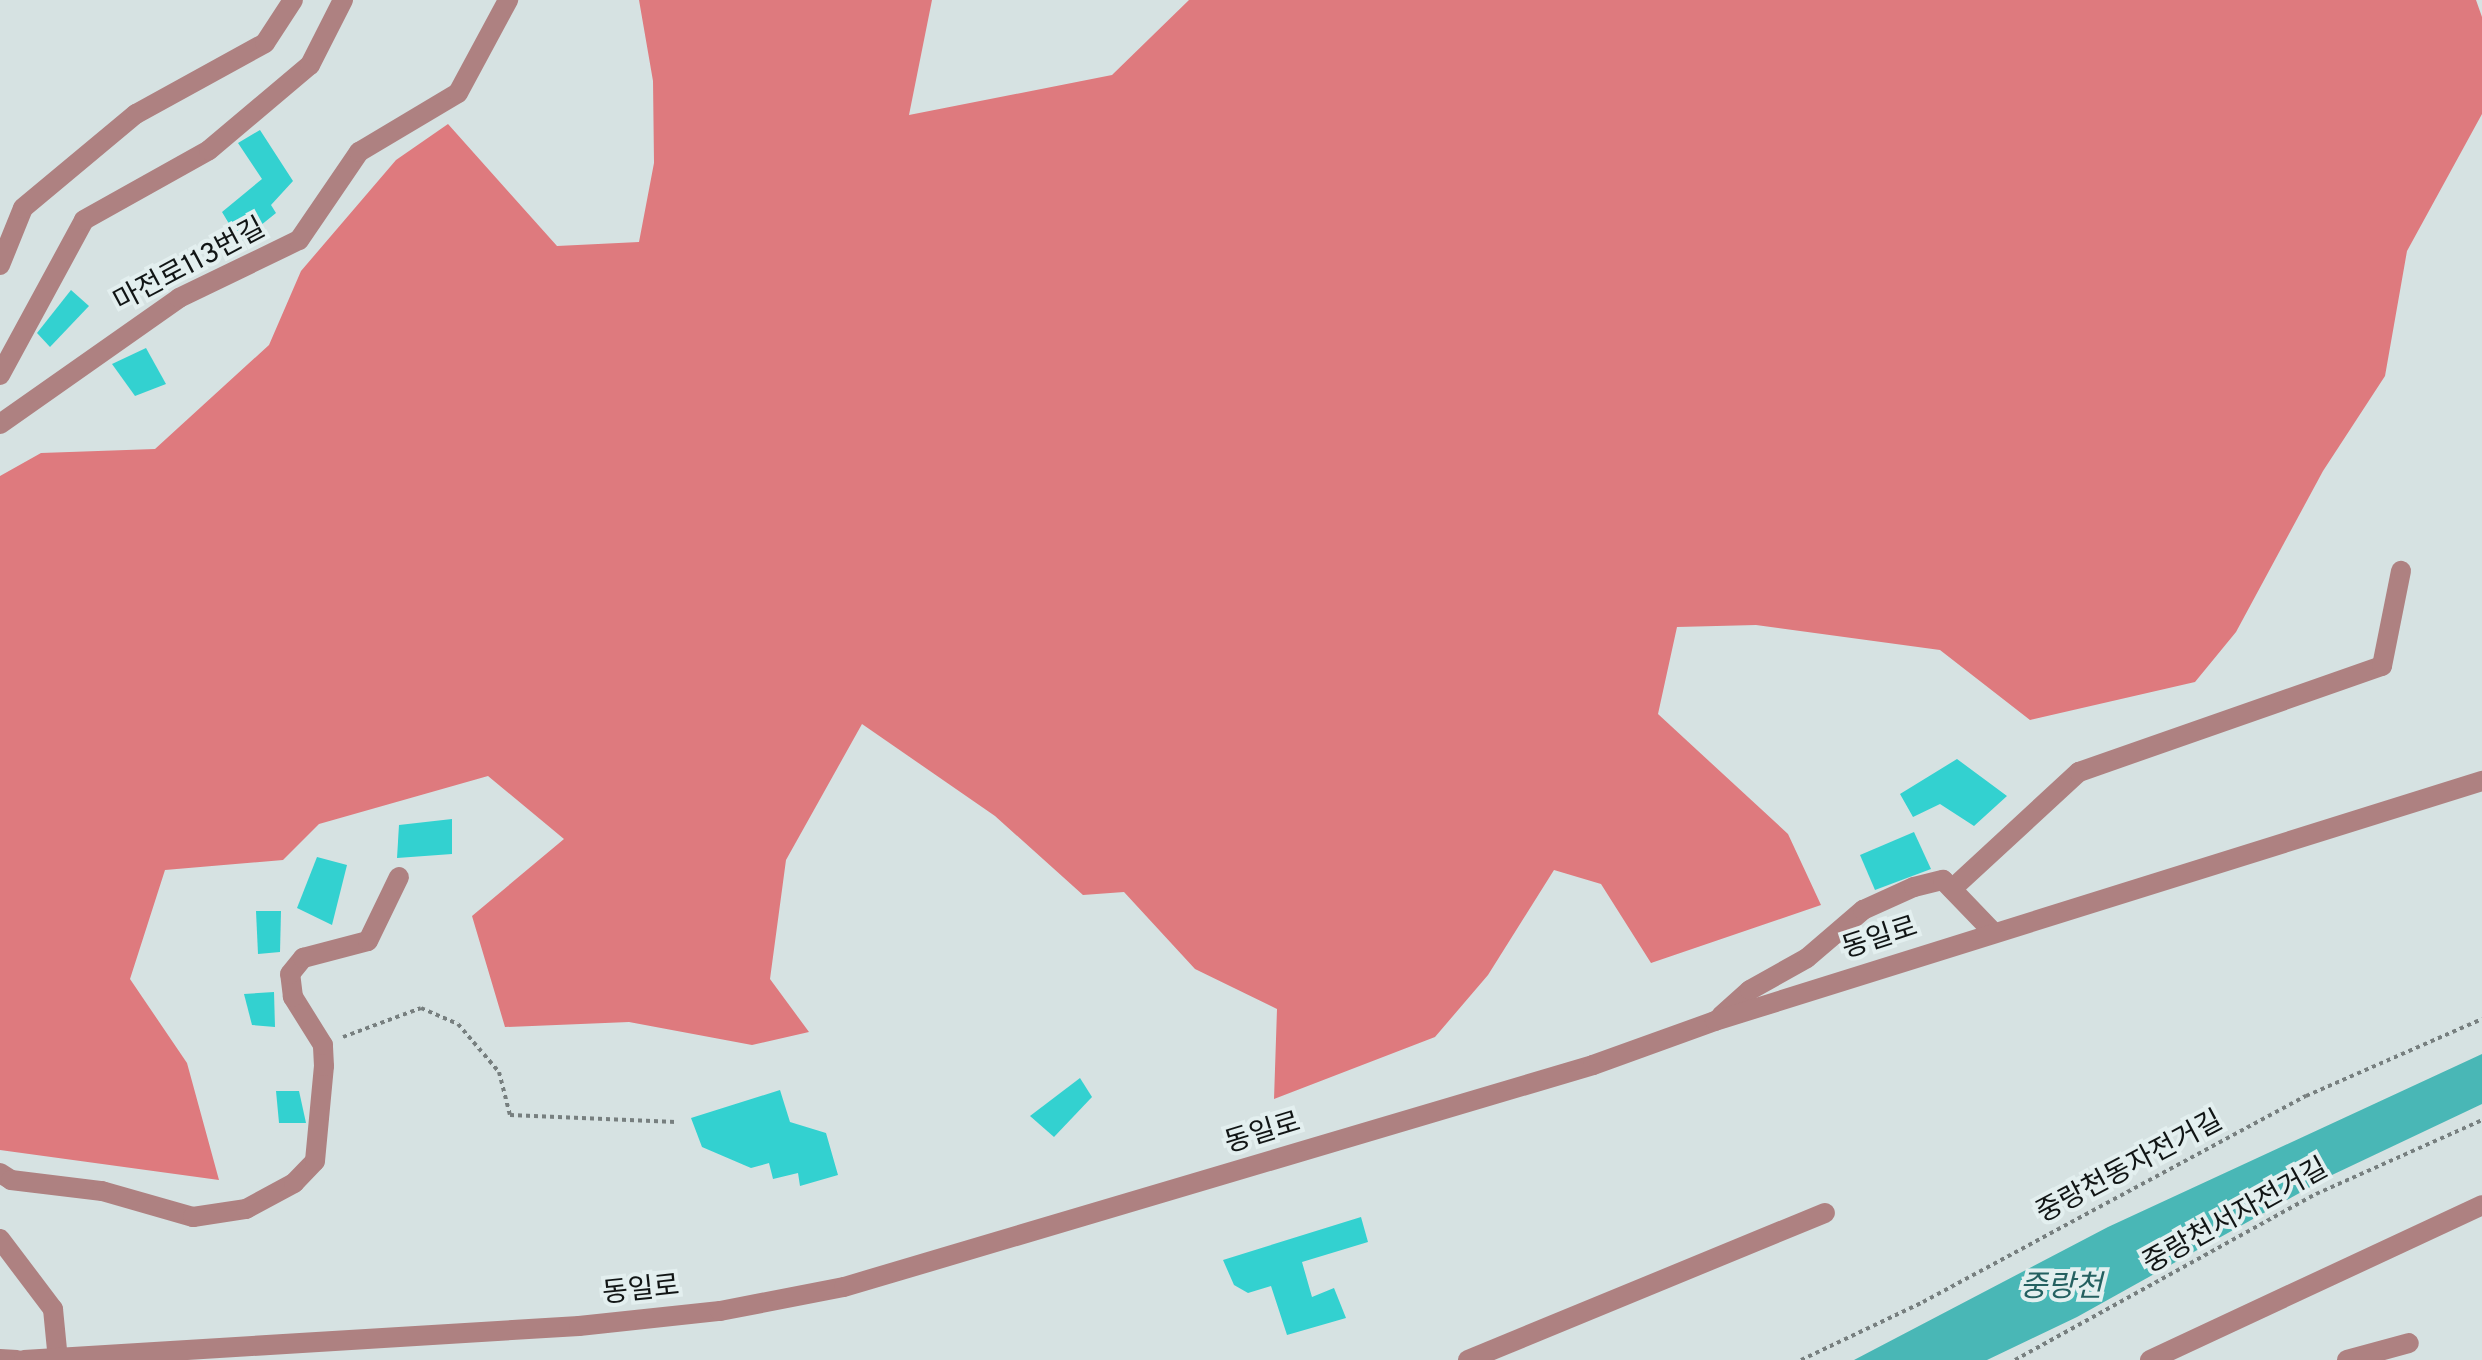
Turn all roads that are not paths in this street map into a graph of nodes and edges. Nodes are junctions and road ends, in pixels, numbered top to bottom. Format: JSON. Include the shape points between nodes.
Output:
{"nodes":[{"id":1,"x":293,"y":0,"type":"edge"},
{"id":2,"x":343,"y":0,"type":"edge"},
{"id":3,"x":508,"y":0,"type":"edge"},
{"id":4,"x":0,"y":265,"type":"edge"},
{"id":5,"x":0,"y":375,"type":"edge"},
{"id":6,"x":0,"y":424,"type":"edge"},
{"id":7,"x":2401,"y":571,"type":"dead end"},
{"id":8,"x":2482,"y":781,"type":"edge"},
{"id":9,"x":399,"y":877,"type":"dead end"},
{"id":10,"x":1952,"y":889,"type":"junction"},
{"id":11,"x":1993,"y":932,"type":"junction"},
{"id":12,"x":1715,"y":1021,"type":"junction"},
{"id":13,"x":0,"y":1173,"type":"edge"},
{"id":14,"x":2482,"y":1205,"type":"edge"},
{"id":15,"x":1825,"y":1213,"type":"dead end"},
{"id":16,"x":0,"y":1239,"type":"edge"},
{"id":17,"x":2409,"y":1343,"type":"dead end"},
{"id":18,"x":58,"y":1358,"type":"edge"},
{"id":19,"x":12,"y":1359,"type":"edge"},
{"id":20,"x":1468,"y":1360,"type":"edge"},
{"id":21,"x":2150,"y":1360,"type":"edge"},
{"id":22,"x":2347,"y":1360,"type":"edge"}],
"edges":[{"from":1,"to":4,"type":"street","via":[[265,43],[136,114],[23,208]]},
{"from":2,"to":5,"type":"street","via":[[298,74],[209,150],[84,220]]},
{"from":3,"to":6,"type":"street","name":"마전로113번길","via":[[458,93],[359,152],[299,240],[179,298]]},
{"from":7,"to":10,"type":"street","via":[[2382,666],[2079,772]]},
{"from":8,"to":11,"type":"street","name":"동일로"},
{"from":9,"to":13,"type":"street","via":[[368,941],[303,958],[290,974],[293,997],[323,1045],[315,1161],[294,1183],[246,1209],[193,1217],[102,1191],[11,1180]]},
{"from":10,"to":11,"type":"street"},
{"from":10,"to":12,"type":"street","via":[[1943,880],[1863,910],[1807,958],[1750,990]]},
{"from":11,"to":12,"type":"street","name":"동일로"},
{"from":12,"to":18,"type":"street","name":"동일로","via":[[1593,1065],[844,1287],[720,1311],[579,1326]]},
{"from":14,"to":21,"type":"street"},
{"from":15,"to":20,"type":"street"},
{"from":16,"to":18,"type":"street","via":[[53,1309]]},
{"from":17,"to":22,"type":"street"},
{"from":18,"to":19,"type":"street","name":"동일로"}]}
